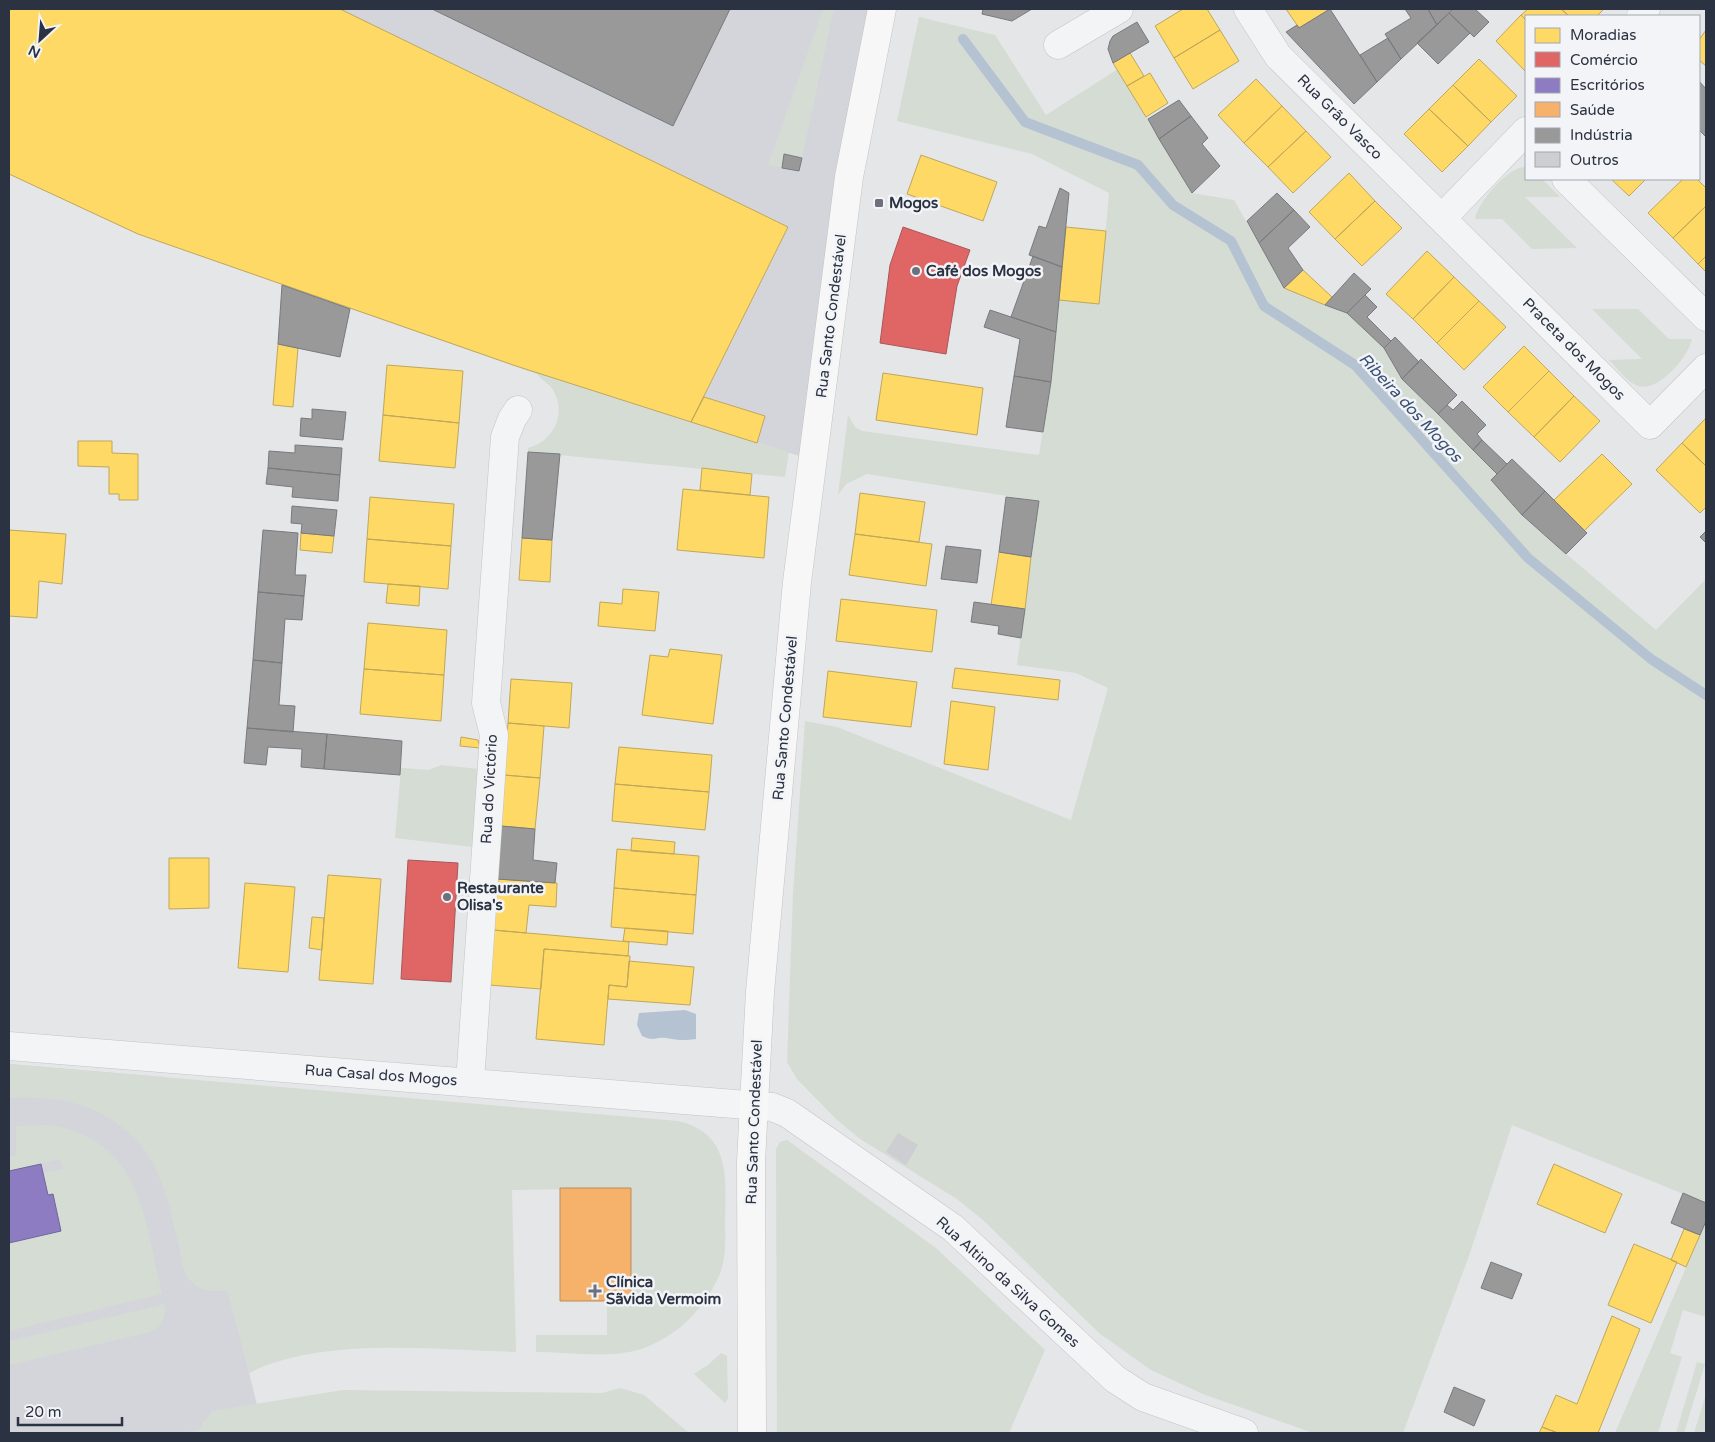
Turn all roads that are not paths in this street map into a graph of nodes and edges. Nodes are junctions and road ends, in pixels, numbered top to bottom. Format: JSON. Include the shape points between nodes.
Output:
{"nodes":[{"id":1,"x":882,"y":9,"type":"edge"},
{"id":2,"x":1119,"y":9,"type":"edge"},
{"id":3,"x":1248,"y":9,"type":"edge"},
{"id":4,"x":1058,"y":45,"type":"dead end"},
{"id":5,"x":1525,"y":136,"type":"edge"},
{"id":6,"x":1567,"y":180,"type":"edge"},
{"id":7,"x":1442,"y":218,"type":"junction"},
{"id":8,"x":1706,"y":318,"type":"edge"},
{"id":9,"x":1706,"y":368,"type":"edge"},
{"id":10,"x":518,"y":410,"type":"dead end"},
{"id":11,"x":9,"y":1046,"type":"edge"},
{"id":12,"x":470,"y":1082,"type":"junction"},
{"id":13,"x":754,"y":1104,"type":"junction"},
{"id":14,"x":752,"y":1433,"type":"edge"},
{"id":15,"x":1244,"y":1433,"type":"edge"}],
"edges":[{"from":1,"to":13,"type":"street","name":"Rua Santo Condestável","via":[[849,177],[798,572],[760,992]]},
{"from":2,"to":4,"type":"street"},
{"from":3,"to":7,"type":"street","name":"Rua Grão Vasco","via":[[1278,56]]},
{"from":5,"to":7,"type":"street"},
{"from":6,"to":8,"type":"street"},
{"from":7,"to":9,"type":"street","name":"Praceta dos Mogos","via":[[1650,425]]},
{"from":10,"to":12,"type":"street","name":"Rua do Victório","via":[[507,429],[504,456],[486,703],[494,735]]},
{"from":11,"to":12,"type":"street","name":"Rua Casal dos Mogos"},
{"from":12,"to":13,"type":"street","name":"Rua Casal dos Mogos"},
{"from":13,"to":14,"type":"street","name":"Rua Santo Condestável","via":[[751,1162]]},
{"from":13,"to":15,"type":"street","name":"Rua Altino da Silva Gomes","via":[[787,1113],[953,1228],[1115,1379],[1143,1397]]}]}
